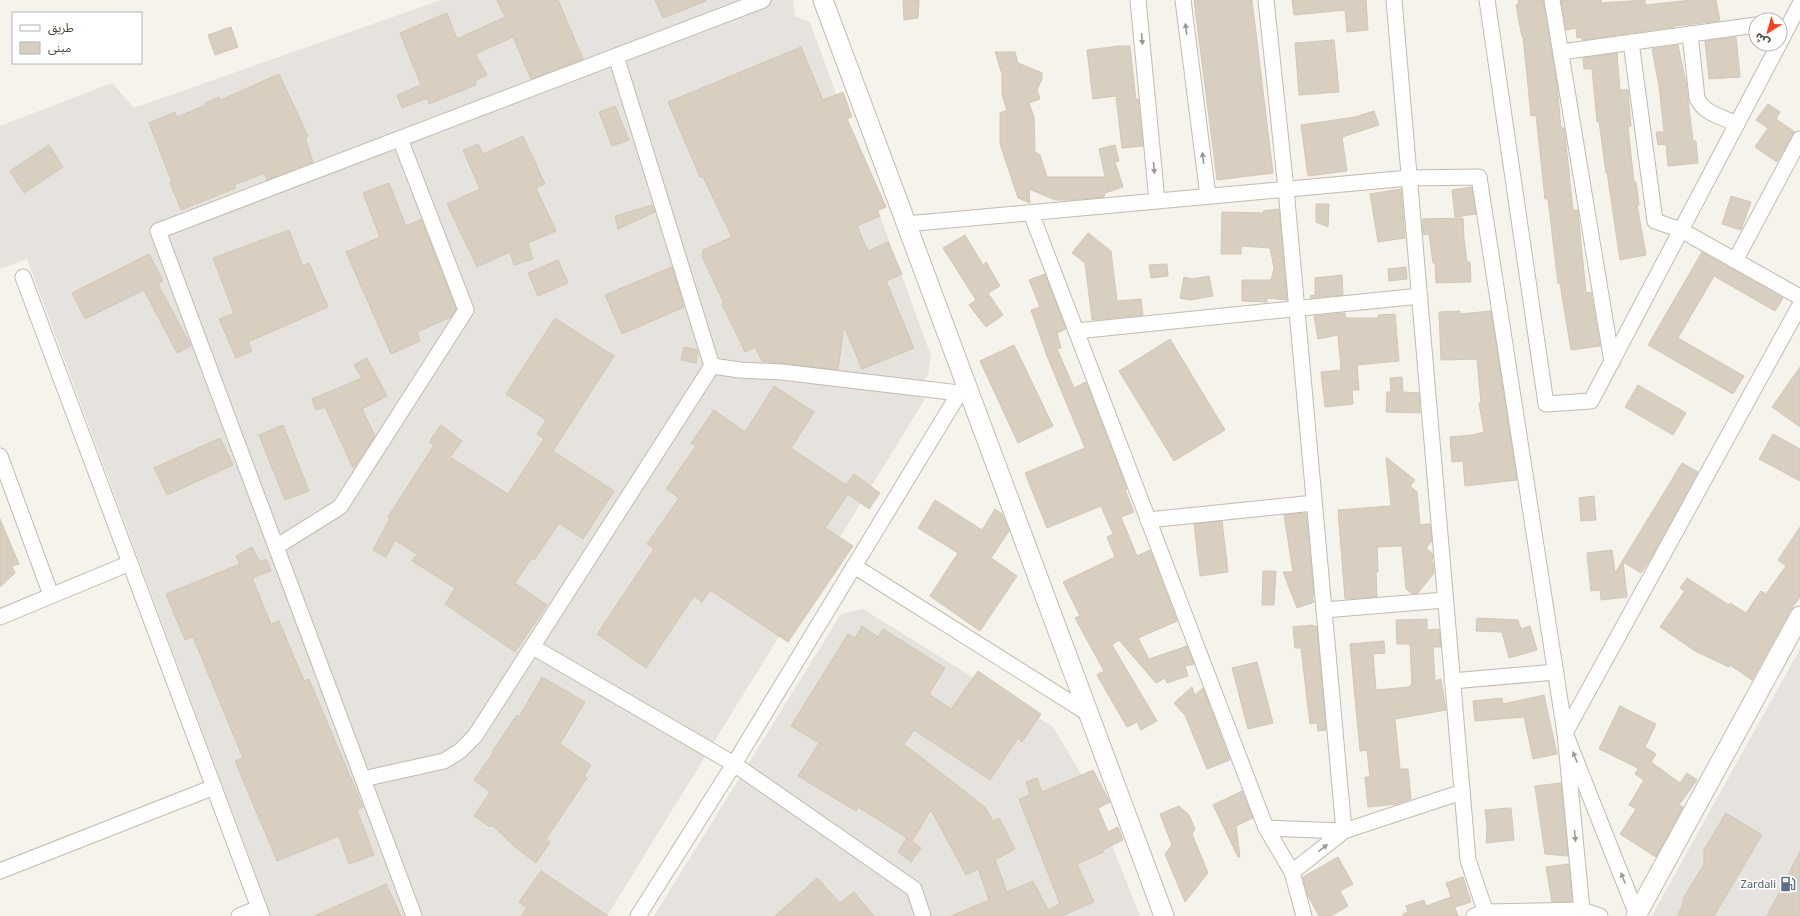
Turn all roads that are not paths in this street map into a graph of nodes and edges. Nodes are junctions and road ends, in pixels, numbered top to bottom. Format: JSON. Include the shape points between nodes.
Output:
{"nodes":[{"id":1,"x":763,"y":0,"type":"edge"},
{"id":2,"x":823,"y":0,"type":"edge"},
{"id":3,"x":1138,"y":0,"type":"edge"},
{"id":4,"x":1183,"y":0,"type":"edge"},
{"id":5,"x":1266,"y":0,"type":"edge"},
{"id":6,"x":1394,"y":0,"type":"edge"},
{"id":7,"x":1487,"y":0,"type":"edge"},
{"id":8,"x":1552,"y":0,"type":"edge"},
{"id":9,"x":1800,"y":4,"type":"edge"},
{"id":10,"x":1788,"y":18,"type":"edge"},
{"id":11,"x":1748,"y":25,"type":"edge"},
{"id":12,"x":1690,"y":34,"type":"junction"},
{"id":13,"x":1631,"y":42,"type":"junction"},
{"id":14,"x":1561,"y":52,"type":"junction"},
{"id":15,"x":1775,"y":52,"type":"edge"},
{"id":16,"x":616,"y":56,"type":"junction"},
{"id":17,"x":1737,"y":124,"type":"junction"},
{"id":18,"x":400,"y":139,"type":"junction"},
{"id":19,"x":1800,"y":139,"type":"edge"},
{"id":20,"x":1410,"y":178,"type":"junction"},
{"id":21,"x":1286,"y":189,"type":"junction"},
{"id":22,"x":1208,"y":196,"type":"junction"},
{"id":23,"x":1157,"y":201,"type":"junction"},
{"id":24,"x":1031,"y":213,"type":"junction"},
{"id":25,"x":906,"y":224,"type":"junction"},
{"id":26,"x":1681,"y":230,"type":"junction"},
{"id":27,"x":1735,"y":261,"type":"junction"},
{"id":28,"x":23,"y":277,"type":"dead end"},
{"id":29,"x":1420,"y":296,"type":"junction"},
{"id":30,"x":1800,"y":297,"type":"edge"},
{"id":31,"x":1800,"y":305,"type":"edge"},
{"id":32,"x":1297,"y":309,"type":"junction"},
{"id":33,"x":1076,"y":331,"type":"junction"},
{"id":34,"x":1612,"y":362,"type":"junction"},
{"id":35,"x":712,"y":366,"type":"junction"},
{"id":36,"x":962,"y":388,"type":"junction"},
{"id":37,"x":0,"y":456,"type":"edge"},
{"id":38,"x":1314,"y":503,"type":"junction"},
{"id":39,"x":1148,"y":520,"type":"junction"},
{"id":40,"x":276,"y":547,"type":"junction"},
{"id":41,"x":130,"y":563,"type":"junction"},
{"id":42,"x":854,"y":566,"type":"junction"},
{"id":43,"x":51,"y":596,"type":"junction"},
{"id":44,"x":1446,"y":600,"type":"junction"},
{"id":45,"x":1324,"y":610,"type":"junction"},
{"id":46,"x":1800,"y":616,"type":"edge"},
{"id":47,"x":0,"y":617,"type":"edge"},
{"id":48,"x":533,"y":648,"type":"junction"},
{"id":49,"x":1556,"y":672,"type":"junction"},
{"id":50,"x":1452,"y":681,"type":"junction"},
{"id":51,"x":1089,"y":714,"type":"junction"},
{"id":52,"x":1565,"y":733,"type":"junction"},
{"id":53,"x":734,"y":764,"type":"junction"},
{"id":54,"x":363,"y":779,"type":"junction"},
{"id":55,"x":214,"y":787,"type":"junction"},
{"id":56,"x":1462,"y":792,"type":"junction"},
{"id":57,"x":1266,"y":828,"type":"junction"},
{"id":58,"x":1344,"y":831,"type":"junction"},
{"id":59,"x":0,"y":871,"type":"edge"},
{"id":60,"x":1292,"y":872,"type":"junction"},
{"id":61,"x":261,"y":912,"type":"edge"},
{"id":62,"x":1583,"y":913,"type":"edge"},
{"id":63,"x":1482,"y":915,"type":"edge"},
{"id":64,"x":1637,"y":915,"type":"edge"},
{"id":65,"x":239,"y":916,"type":"edge"},
{"id":66,"x":414,"y":916,"type":"edge"},
{"id":67,"x":638,"y":916,"type":"edge"},
{"id":68,"x":923,"y":916,"type":"edge"},
{"id":69,"x":1164,"y":916,"type":"edge"},
{"id":70,"x":1304,"y":916,"type":"edge"},
{"id":71,"x":1600,"y":916,"type":"edge"}],
"edges":[{"from":1,"to":16,"type":"street"},
{"from":2,"to":25,"type":"street"},
{"from":3,"to":23,"type":"street","one_way":true},
{"from":22,"to":4,"type":"street","one_way":true},
{"from":5,"to":21,"type":"street"},
{"from":6,"to":20,"type":"street"},
{"from":7,"to":34,"type":"street","via":[[1546,404],[1591,400]]},
{"from":8,"to":14,"type":"street"},
{"from":9,"to":10,"type":"street"},
{"from":11,"to":12,"type":"street"},
{"from":12,"to":13,"type":"street"},
{"from":12,"to":17,"type":"street","via":[[1699,103],[1704,109]]},
{"from":13,"to":14,"type":"street"},
{"from":13,"to":26,"type":"street","via":[[1655,221]]},
{"from":14,"to":34,"type":"street"},
{"from":15,"to":17,"type":"street"},
{"from":16,"to":18,"type":"street"},
{"from":16,"to":35,"type":"street"},
{"from":17,"to":26,"type":"street"},
{"from":18,"to":40,"type":"street","via":[[466,310],[340,507]]},
{"from":18,"to":40,"type":"street","via":[[158,231]]},
{"from":19,"to":27,"type":"street"},
{"from":20,"to":21,"type":"street"},
{"from":20,"to":29,"type":"street"},
{"from":20,"to":49,"type":"street","via":[[1478,176]]},
{"from":21,"to":22,"type":"street"},
{"from":21,"to":32,"type":"street"},
{"from":22,"to":23,"type":"street"},
{"from":23,"to":24,"type":"street"},
{"from":24,"to":25,"type":"street"},
{"from":24,"to":33,"type":"street"},
{"from":25,"to":36,"type":"street"},
{"from":26,"to":27,"type":"street"},
{"from":26,"to":34,"type":"street"},
{"from":27,"to":30,"type":"street"},
{"from":28,"to":41,"type":"street"},
{"from":29,"to":32,"type":"street"},
{"from":29,"to":44,"type":"street"},
{"from":31,"to":52,"type":"street"},
{"from":32,"to":33,"type":"street"},
{"from":32,"to":38,"type":"street"},
{"from":33,"to":39,"type":"street"},
{"from":35,"to":36,"type":"street"},
{"from":35,"to":48,"type":"street"},
{"from":36,"to":42,"type":"street"},
{"from":36,"to":51,"type":"street"},
{"from":37,"to":43,"type":"street"},
{"from":38,"to":39,"type":"street"},
{"from":38,"to":45,"type":"street"},
{"from":39,"to":57,"type":"street"},
{"from":40,"to":54,"type":"street"},
{"from":41,"to":43,"type":"street"},
{"from":41,"to":55,"type":"street"},
{"from":42,"to":51,"type":"street"},
{"from":42,"to":53,"type":"street"},
{"from":43,"to":47,"type":"street"},
{"from":44,"to":45,"type":"street"},
{"from":44,"to":50,"type":"street"},
{"from":45,"to":58,"type":"street"},
{"from":46,"to":64,"type":"street"},
{"from":48,"to":53,"type":"street"},
{"from":48,"to":54,"type":"street","via":[[474,736],[460,751],[444,761]]},
{"from":49,"to":50,"type":"street"},
{"from":49,"to":52,"type":"street"},
{"from":50,"to":56,"type":"street"},
{"from":51,"to":69,"type":"street"},
{"from":52,"to":62,"type":"street","one_way":true},
{"from":64,"to":52,"type":"street","one_way":true},
{"from":53,"to":67,"type":"street"},
{"from":53,"to":68,"type":"street","via":[[914,889]]},
{"from":54,"to":66,"type":"street"},
{"from":55,"to":59,"type":"street"},
{"from":55,"to":61,"type":"street"},
{"from":56,"to":58,"type":"street"},
{"from":56,"to":63,"type":"street","via":[[1468,860]]},
{"from":57,"to":58,"type":"street"},
{"from":57,"to":60,"type":"street"},
{"from":60,"to":58,"type":"street","one_way":true},
{"from":60,"to":70,"type":"street"},
{"from":61,"to":65,"type":"street"},
{"from":62,"to":63,"type":"street"},
{"from":62,"to":71,"type":"street"}]}
